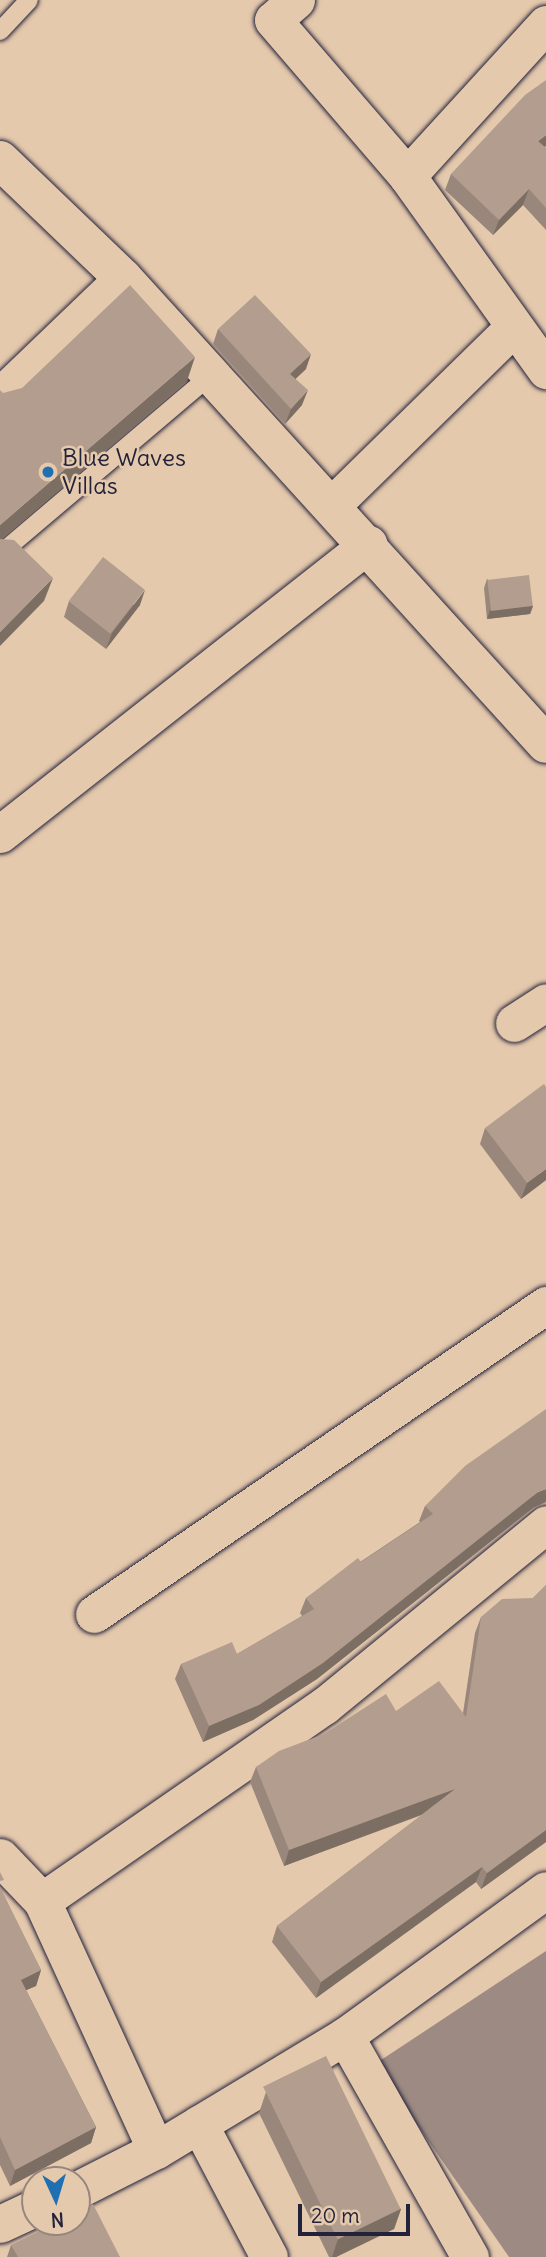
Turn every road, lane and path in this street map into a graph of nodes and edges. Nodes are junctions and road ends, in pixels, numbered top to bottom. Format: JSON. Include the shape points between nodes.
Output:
{"nodes":[{"id":1,"x":29,"y":0,"type":"edge"},
{"id":2,"x":296,"y":0,"type":"edge"},
{"id":3,"x":546,"y":24,"type":"edge"},
{"id":4,"x":0,"y":31,"type":"edge"},
{"id":5,"x":0,"y":160,"type":"edge"},
{"id":6,"x":407,"y":176,"type":"junction"},
{"id":7,"x":123,"y":278,"type":"junction"},
{"id":8,"x":513,"y":328,"type":"junction"},
{"id":9,"x":546,"y":370,"type":"edge"},
{"id":10,"x":212,"y":374,"type":"junction"},
{"id":11,"x":0,"y":396,"type":"edge"},
{"id":12,"x":333,"y":504,"type":"junction"},
{"id":13,"x":368,"y":544,"type":"junction"},
{"id":14,"x":0,"y":554,"type":"edge"},
{"id":15,"x":546,"y":744,"type":"edge"},
{"id":16,"x":0,"y":834,"type":"edge"},
{"id":17,"x":546,"y":1002,"type":"edge"},
{"id":18,"x":514,"y":1023,"type":"dead end"},
{"id":19,"x":546,"y":1305,"type":"edge"},
{"id":20,"x":546,"y":1524,"type":"edge"},
{"id":21,"x":94,"y":1614,"type":"dead end"},
{"id":22,"x":0,"y":1857,"type":"edge"},
{"id":23,"x":546,"y":1891,"type":"edge"},
{"id":24,"x":42,"y":1901,"type":"junction"},
{"id":25,"x":345,"y":2036,"type":"junction"},
{"id":26,"x":199,"y":2124,"type":"junction"},
{"id":27,"x":156,"y":2150,"type":"junction"},
{"id":28,"x":91,"y":2183,"type":"edge"},
{"id":29,"x":21,"y":2214,"type":"edge"},
{"id":30,"x":0,"y":2224,"type":"edge"},
{"id":31,"x":268,"y":2257,"type":"edge"},
{"id":32,"x":470,"y":2257,"type":"edge"}],
"edges":[{"from":1,"to":4,"type":"lane"},
{"from":2,"to":6,"type":"street","via":[[273,20]]},
{"from":3,"to":6,"type":"street"},
{"from":5,"to":7,"type":"street"},
{"from":6,"to":8,"type":"street"},
{"from":7,"to":10,"type":"street"},
{"from":7,"to":11,"type":"street"},
{"from":8,"to":9,"type":"street"},
{"from":8,"to":12,"type":"street"},
{"from":10,"to":12,"type":"street"},
{"from":10,"to":14,"type":"lane"},
{"from":12,"to":13,"type":"street"},
{"from":13,"to":15,"type":"street"},
{"from":13,"to":16,"type":"street"},
{"from":17,"to":18,"type":"street"},
{"from":19,"to":21,"type":"street"},
{"from":20,"to":24,"type":"street","via":[[324,1706]]},
{"from":22,"to":24,"type":"street"},
{"from":23,"to":25,"type":"street"},
{"from":24,"to":27,"type":"street"},
{"from":25,"to":26,"type":"street"},
{"from":25,"to":32,"type":"street"},
{"from":26,"to":27,"type":"street"},
{"from":26,"to":31,"type":"street"},
{"from":27,"to":28,"type":"street"},
{"from":29,"to":30,"type":"street"}]}
